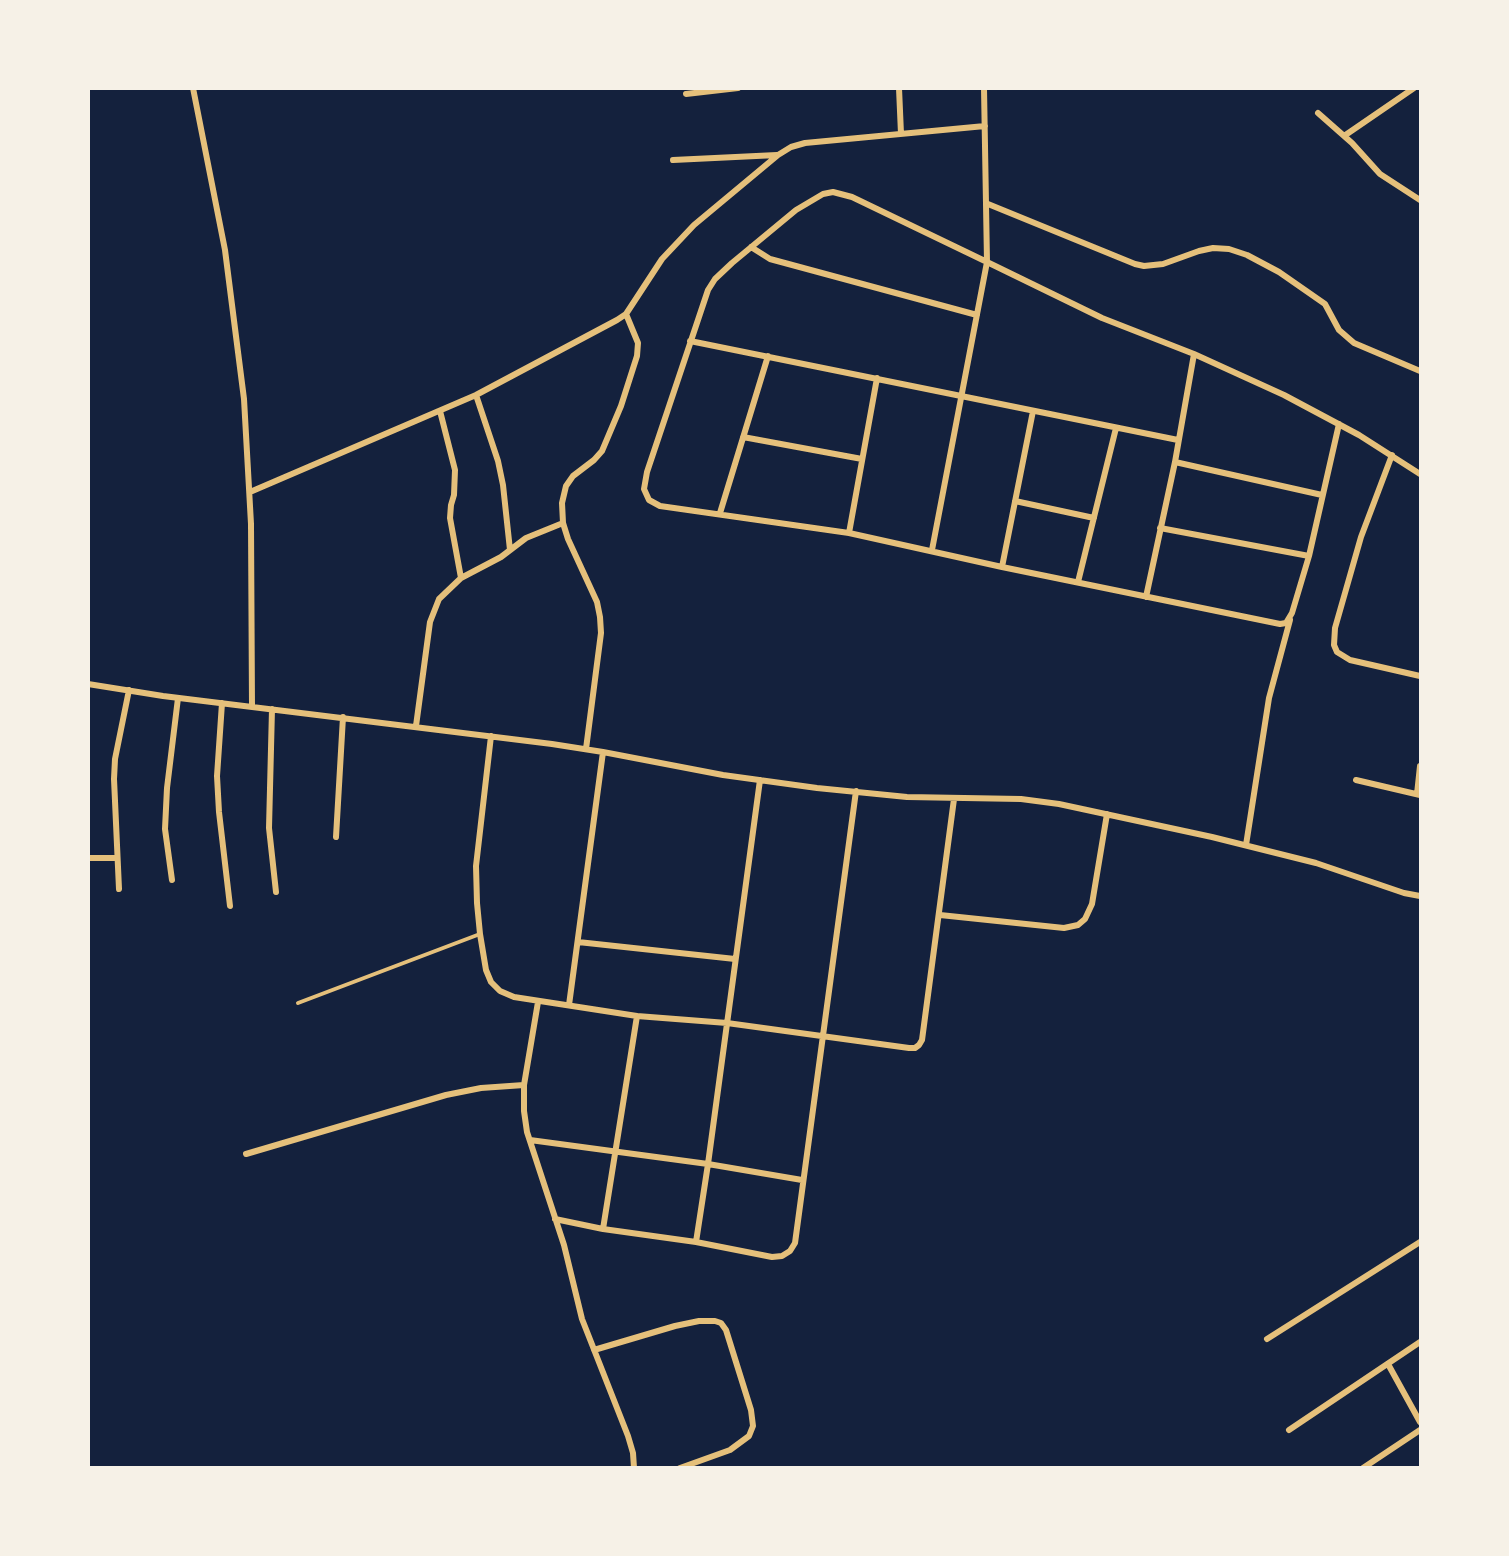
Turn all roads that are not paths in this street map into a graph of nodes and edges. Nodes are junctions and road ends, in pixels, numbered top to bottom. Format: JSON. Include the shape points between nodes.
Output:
{"nodes":[{"id":1,"x":193,"y":88,"type":"edge"},
{"id":2,"x":738,"y":88,"type":"edge"},
{"id":3,"x":899,"y":88,"type":"edge"},
{"id":4,"x":984,"y":88,"type":"edge"},
{"id":5,"x":1415,"y":88,"type":"edge"},
{"id":6,"x":686,"y":94,"type":"dead end"},
{"id":7,"x":1420,"y":94,"type":"edge"},
{"id":8,"x":1318,"y":113,"type":"dead end"},
{"id":9,"x":985,"y":126,"type":"junction"},
{"id":10,"x":901,"y":134,"type":"junction"},
{"id":11,"x":1344,"y":136,"type":"junction"},
{"id":12,"x":778,"y":155,"type":"junction"},
{"id":13,"x":673,"y":159,"type":"dead end"},
{"id":14,"x":1420,"y":200,"type":"edge"},
{"id":15,"x":987,"y":204,"type":"junction"},
{"id":16,"x":751,"y":247,"type":"junction"},
{"id":17,"x":987,"y":262,"type":"junction"},
{"id":18,"x":626,"y":314,"type":"junction"},
{"id":19,"x":977,"y":315,"type":"junction"},
{"id":20,"x":690,"y":341,"type":"junction"},
{"id":21,"x":1194,"y":354,"type":"junction"},
{"id":22,"x":768,"y":356,"type":"junction"},
{"id":23,"x":1420,"y":371,"type":"edge"},
{"id":24,"x":877,"y":378,"type":"junction"},
{"id":25,"x":476,"y":395,"type":"junction"},
{"id":26,"x":962,"y":395,"type":"junction"},
{"id":27,"x":440,"y":411,"type":"junction"},
{"id":28,"x":1033,"y":411,"type":"junction"},
{"id":29,"x":1338,"y":424,"type":"junction"},
{"id":30,"x":1116,"y":428,"type":"junction"},
{"id":31,"x":743,"y":437,"type":"junction"},
{"id":32,"x":1178,"y":440,"type":"junction"},
{"id":33,"x":1392,"y":454,"type":"junction"},
{"id":34,"x":862,"y":459,"type":"junction"},
{"id":35,"x":1175,"y":462,"type":"junction"},
{"id":36,"x":1420,"y":474,"type":"edge"},
{"id":37,"x":250,"y":492,"type":"junction"},
{"id":38,"x":1322,"y":495,"type":"junction"},
{"id":39,"x":1015,"y":501,"type":"junction"},
{"id":40,"x":720,"y":513,"type":"junction"},
{"id":41,"x":1094,"y":518,"type":"junction"},
{"id":42,"x":563,"y":523,"type":"junction"},
{"id":43,"x":1160,"y":528,"type":"junction"},
{"id":44,"x":849,"y":532,"type":"junction"},
{"id":45,"x":510,"y":550,"type":"junction"},
{"id":46,"x":932,"y":550,"type":"junction"},
{"id":47,"x":1309,"y":556,"type":"junction"},
{"id":48,"x":1002,"y":567,"type":"junction"},
{"id":49,"x":461,"y":578,"type":"junction"},
{"id":50,"x":1078,"y":582,"type":"junction"},
{"id":51,"x":1146,"y":597,"type":"junction"},
{"id":52,"x":1290,"y":620,"type":"junction"},
{"id":53,"x":1420,"y":676,"type":"edge"},
{"id":54,"x":88,"y":684,"type":"edge"},
{"id":55,"x":129,"y":690,"type":"junction"},
{"id":56,"x":178,"y":698,"type":"junction"},
{"id":57,"x":222,"y":703,"type":"junction"},
{"id":58,"x":252,"y":707,"type":"junction"},
{"id":59,"x":272,"y":709,"type":"junction"},
{"id":60,"x":343,"y":717,"type":"junction"},
{"id":61,"x":416,"y":726,"type":"junction"},
{"id":62,"x":491,"y":736,"type":"junction"},
{"id":63,"x":586,"y":749,"type":"junction"},
{"id":64,"x":603,"y":752,"type":"junction"},
{"id":65,"x":1420,"y":766,"type":"edge"},
{"id":66,"x":760,"y":780,"type":"junction"},
{"id":67,"x":1356,"y":780,"type":"dead end"},
{"id":68,"x":856,"y":791,"type":"junction"},
{"id":69,"x":1419,"y":795,"type":"edge"},
{"id":70,"x":954,"y":799,"type":"junction"},
{"id":71,"x":1107,"y":814,"type":"junction"},
{"id":72,"x":336,"y":837,"type":"dead end"},
{"id":73,"x":1246,"y":845,"type":"junction"},
{"id":74,"x":88,"y":858,"type":"edge"},
{"id":75,"x":117,"y":858,"type":"junction"},
{"id":76,"x":172,"y":880,"type":"dead end"},
{"id":77,"x":119,"y":889,"type":"dead end"},
{"id":78,"x":276,"y":892,"type":"dead end"},
{"id":79,"x":1420,"y":896,"type":"edge"},
{"id":80,"x":230,"y":906,"type":"dead end"},
{"id":81,"x":940,"y":915,"type":"junction"},
{"id":82,"x":480,"y":934,"type":"junction"},
{"id":83,"x":578,"y":942,"type":"junction"},
{"id":84,"x":735,"y":959,"type":"junction"},
{"id":85,"x":538,"y":1002,"type":"junction"},
{"id":86,"x":298,"y":1003,"type":"dead end"},
{"id":87,"x":569,"y":1005,"type":"junction"},
{"id":88,"x":637,"y":1016,"type":"junction"},
{"id":89,"x":727,"y":1023,"type":"junction"},
{"id":90,"x":823,"y":1036,"type":"junction"},
{"id":91,"x":524,"y":1085,"type":"junction"},
{"id":92,"x":530,"y":1140,"type":"junction"},
{"id":93,"x":614,"y":1152,"type":"junction"},
{"id":94,"x":246,"y":1154,"type":"dead end"},
{"id":95,"x":708,"y":1164,"type":"junction"},
{"id":96,"x":802,"y":1180,"type":"junction"},
{"id":97,"x":555,"y":1219,"type":"junction"},
{"id":98,"x":603,"y":1229,"type":"junction"},
{"id":99,"x":696,"y":1242,"type":"junction"},
{"id":100,"x":1420,"y":1242,"type":"edge"},
{"id":101,"x":1266,"y":1339,"type":"dead end"},
{"id":102,"x":1420,"y":1342,"type":"edge"},
{"id":103,"x":594,"y":1350,"type":"junction"},
{"id":104,"x":1388,"y":1364,"type":"junction"},
{"id":105,"x":1420,"y":1422,"type":"edge"},
{"id":106,"x":1289,"y":1430,"type":"dead end"},
{"id":107,"x":1420,"y":1430,"type":"edge"},
{"id":108,"x":634,"y":1467,"type":"edge"},
{"id":109,"x":680,"y":1467,"type":"edge"},
{"id":110,"x":1364,"y":1467,"type":"edge"}],
"edges":[{"from":1,"to":37,"type":"street","via":[[225,250],[244,399]]},
{"from":2,"to":6,"type":"street"},
{"from":3,"to":10,"type":"street"},
{"from":4,"to":9,"type":"street"},
{"from":5,"to":7,"type":"street"},
{"from":5,"to":11,"type":"street"},
{"from":8,"to":11,"type":"street"},
{"from":9,"to":10,"type":"street"},
{"from":9,"to":15,"type":"street"},
{"from":10,"to":12,"type":"street","via":[[805,143]]},
{"from":11,"to":14,"type":"street","via":[[1380,174]]},
{"from":12,"to":13,"type":"street"},
{"from":12,"to":18,"type":"street","via":[[694,225],[663,260]]},
{"from":15,"to":17,"type":"street"},
{"from":15,"to":23,"type":"street","via":[[1144,266],[1164,264],[1213,248],[1247,255],[1325,304],[1340,330],[1354,343]]},
{"from":16,"to":17,"type":"street","via":[[796,210],[832,192],[852,197]]},
{"from":16,"to":19,"type":"street","via":[[770,260]]},
{"from":16,"to":20,"type":"street","via":[[715,279]]},
{"from":17,"to":19,"type":"street"},
{"from":17,"to":21,"type":"street","via":[[1102,318]]},
{"from":18,"to":25,"type":"street"},
{"from":18,"to":42,"type":"street","via":[[638,343],[637,356],[602,451],[567,486],[562,503]]},
{"from":19,"to":26,"type":"street"},
{"from":20,"to":22,"type":"street"},
{"from":20,"to":40,"type":"street","via":[[644,489],[649,500],[660,506]]},
{"from":21,"to":29,"type":"street"},
{"from":21,"to":32,"type":"street"},
{"from":22,"to":24,"type":"street"},
{"from":22,"to":31,"type":"street"},
{"from":24,"to":26,"type":"street"},
{"from":24,"to":34,"type":"street"},
{"from":25,"to":27,"type":"street"},
{"from":25,"to":45,"type":"street","via":[[498,461]]},
{"from":26,"to":28,"type":"street"},
{"from":26,"to":46,"type":"street"},
{"from":27,"to":37,"type":"street"},
{"from":27,"to":49,"type":"street","via":[[455,470],[450,518]]},
{"from":28,"to":30,"type":"street"},
{"from":28,"to":39,"type":"street"},
{"from":29,"to":33,"type":"street"},
{"from":29,"to":38,"type":"street"},
{"from":30,"to":32,"type":"street"},
{"from":30,"to":41,"type":"street"},
{"from":31,"to":34,"type":"street"},
{"from":31,"to":40,"type":"street"},
{"from":32,"to":35,"type":"street"},
{"from":33,"to":36,"type":"street"},
{"from":33,"to":53,"type":"street","via":[[1361,537],[1335,628],[1334,645],[1337,652],[1350,660]]},
{"from":34,"to":44,"type":"street"},
{"from":35,"to":38,"type":"street"},
{"from":35,"to":43,"type":"street"},
{"from":37,"to":58,"type":"street"},
{"from":38,"to":47,"type":"street"},
{"from":39,"to":41,"type":"street"},
{"from":39,"to":48,"type":"street"},
{"from":40,"to":44,"type":"street"},
{"from":41,"to":50,"type":"street"},
{"from":42,"to":45,"type":"street","via":[[536,533]]},
{"from":42,"to":63,"type":"street","via":[[600,617]]},
{"from":43,"to":47,"type":"street"},
{"from":43,"to":51,"type":"street"},
{"from":44,"to":46,"type":"street"},
{"from":45,"to":49,"type":"street"},
{"from":46,"to":48,"type":"street"},
{"from":47,"to":52,"type":"street"},
{"from":48,"to":50,"type":"street"},
{"from":49,"to":61,"type":"street","via":[[439,599],[430,622]]},
{"from":50,"to":51,"type":"street"},
{"from":51,"to":52,"type":"street","via":[[1280,624]]},
{"from":52,"to":73,"type":"street","via":[[1269,698]]},
{"from":54,"to":55,"type":"street"},
{"from":55,"to":56,"type":"street"},
{"from":55,"to":75,"type":"street","via":[[115,759]]},
{"from":56,"to":57,"type":"street"},
{"from":56,"to":76,"type":"street","via":[[165,822]]},
{"from":57,"to":58,"type":"street"},
{"from":57,"to":80,"type":"street","via":[[219,812]]},
{"from":58,"to":59,"type":"street"},
{"from":59,"to":60,"type":"street"},
{"from":59,"to":78,"type":"street","via":[[269,828]]},
{"from":60,"to":61,"type":"street"},
{"from":60,"to":72,"type":"street"},
{"from":61,"to":62,"type":"street"},
{"from":62,"to":63,"type":"street"},
{"from":62,"to":82,"type":"street","via":[[476,866]]},
{"from":63,"to":64,"type":"street"},
{"from":64,"to":66,"type":"street"},
{"from":64,"to":83,"type":"street"},
{"from":65,"to":69,"type":"street"},
{"from":66,"to":68,"type":"street"},
{"from":66,"to":84,"type":"street"},
{"from":67,"to":69,"type":"street"},
{"from":68,"to":70,"type":"street"},
{"from":68,"to":90,"type":"street"},
{"from":70,"to":71,"type":"street","via":[[1021,799]]},
{"from":70,"to":81,"type":"street"},
{"from":71,"to":73,"type":"street"},
{"from":71,"to":81,"type":"street","via":[[1092,904],[1078,925],[1064,928]]},
{"from":73,"to":79,"type":"street"},
{"from":74,"to":75,"type":"street"},
{"from":75,"to":77,"type":"street"},
{"from":81,"to":90,"type":"street","via":[[919,1045],[909,1048]]},
{"from":82,"to":85,"type":"street","via":[[491,982],[514,997]]},
{"from":82,"to":86,"type":"lane"},
{"from":83,"to":84,"type":"street"},
{"from":83,"to":87,"type":"street"},
{"from":84,"to":89,"type":"street"},
{"from":85,"to":87,"type":"street"},
{"from":85,"to":91,"type":"street"},
{"from":87,"to":88,"type":"street"},
{"from":88,"to":89,"type":"street"},
{"from":88,"to":93,"type":"street"},
{"from":89,"to":90,"type":"street"},
{"from":89,"to":95,"type":"street"},
{"from":90,"to":96,"type":"street"},
{"from":91,"to":92,"type":"street"},
{"from":91,"to":94,"type":"street","via":[[446,1095]]},
{"from":92,"to":93,"type":"street"},
{"from":92,"to":97,"type":"street"},
{"from":93,"to":95,"type":"street"},
{"from":93,"to":98,"type":"street"},
{"from":95,"to":96,"type":"street"},
{"from":95,"to":99,"type":"street"},
{"from":96,"to":99,"type":"street","via":[[795,1243],[782,1256]]},
{"from":97,"to":98,"type":"street"},
{"from":97,"to":103,"type":"street"},
{"from":98,"to":99,"type":"street"},
{"from":100,"to":101,"type":"street"},
{"from":102,"to":104,"type":"street"},
{"from":103,"to":108,"type":"street","via":[[628,1436]]},
{"from":103,"to":109,"type":"street","via":[[675,1326],[699,1321],[721,1323],[753,1426],[749,1436],[730,1450]]},
{"from":104,"to":105,"type":"street"},
{"from":104,"to":106,"type":"street"},
{"from":107,"to":110,"type":"street"}]}
